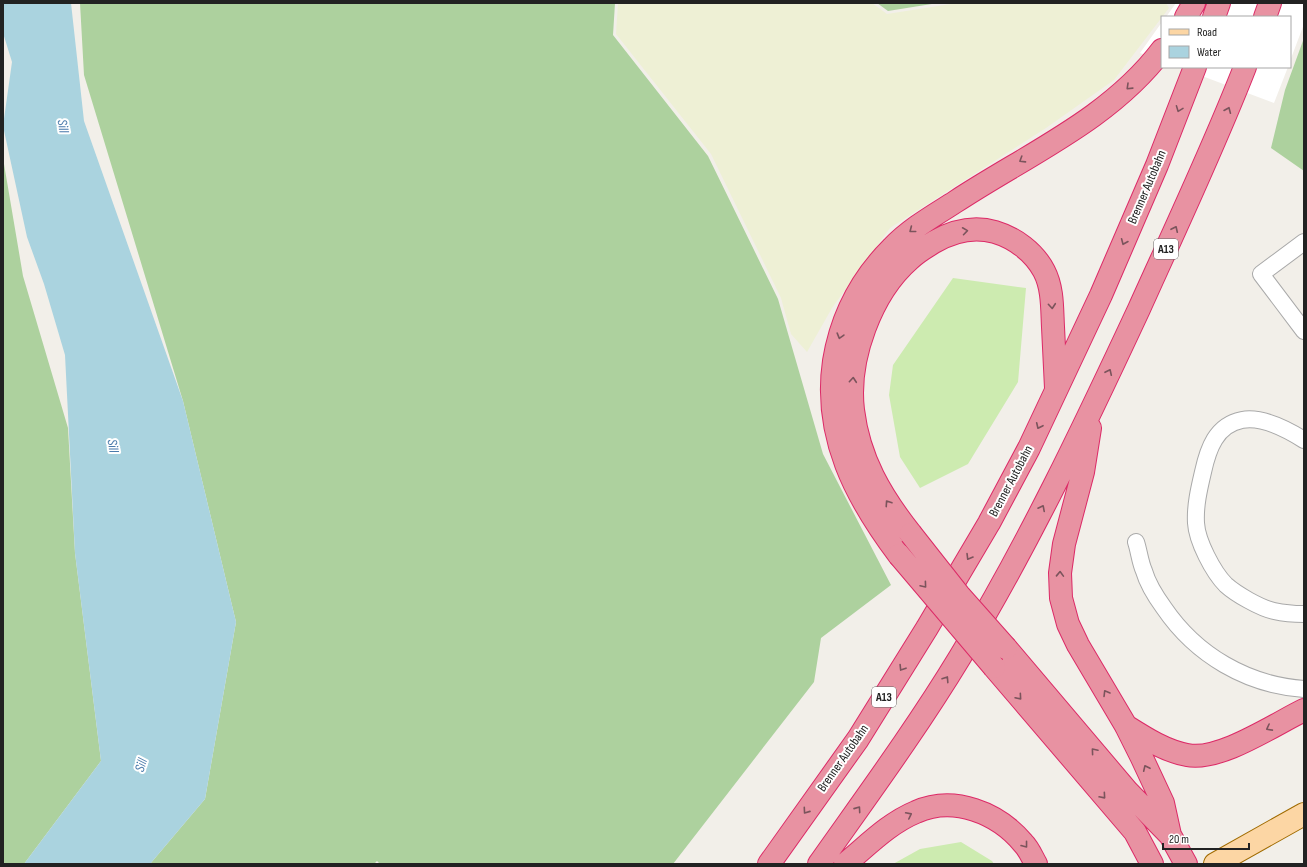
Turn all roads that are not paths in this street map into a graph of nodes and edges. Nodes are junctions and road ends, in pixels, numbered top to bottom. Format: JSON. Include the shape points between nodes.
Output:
{"nodes":[{"id":1,"x":1194,"y":3,"type":"edge"},
{"id":2,"x":1220,"y":3,"type":"edge"},
{"id":3,"x":1270,"y":3,"type":"edge"},
{"id":4,"x":1187,"y":16,"type":"edge"},
{"id":5,"x":1214,"y":16,"type":"edge"},
{"id":6,"x":1265,"y":16,"type":"edge"},
{"id":7,"x":1159,"y":54,"type":"edge"},
{"id":8,"x":1245,"y":68,"type":"edge"},
{"id":9,"x":1194,"y":70,"type":"edge"},
{"id":10,"x":1304,"y":242,"type":"edge"},
{"id":11,"x":1304,"y":331,"type":"edge"},
{"id":12,"x":1056,"y":390,"type":"junction"},
{"id":13,"x":1093,"y":408,"type":"junction"},
{"id":14,"x":1304,"y":440,"type":"edge"},
{"id":15,"x":1136,"y":542,"type":"dead end"},
{"id":16,"x":1304,"y":614,"type":"edge"},
{"id":17,"x":1304,"y":689,"type":"edge"},
{"id":18,"x":1304,"y":710,"type":"edge"},
{"id":19,"x":1126,"y":726,"type":"junction"},
{"id":20,"x":1155,"y":808,"type":"junction"},
{"id":21,"x":1304,"y":814,"type":"edge"},
{"id":22,"x":769,"y":864,"type":"edge"},
{"id":23,"x":819,"y":864,"type":"edge"},
{"id":24,"x":844,"y":864,"type":"edge"},
{"id":25,"x":1036,"y":864,"type":"edge"},
{"id":26,"x":1152,"y":864,"type":"edge"},
{"id":27,"x":1186,"y":864,"type":"edge"},
{"id":28,"x":1215,"y":864,"type":"edge"}],
"edges":[{"from":1,"to":4,"type":"highway"},
{"from":2,"to":5,"type":"highway"},
{"from":3,"to":6,"type":"highway"},
{"from":7,"to":26,"type":"highway","one_way":true,"bridge":true,"via":[[1124,92],[1084,122],[972,190],[928,219],[892,248],[870,274],[850,307],[838,341],[832,391],[835,425],[842,457],[875,522],[900,555],[1135,832]]},
{"from":13,"to":8,"type":"highway","number":"A13","one_way":true,"via":[[1194,189]]},
{"from":9,"to":12,"type":"highway","name":"Brenner Autobahn","number":"A13","one_way":true,"via":[[1111,274]]},
{"from":10,"to":11,"type":"lane","via":[[1261,274]]},
{"from":20,"to":12,"type":"highway","one_way":true,"bridge":true,"via":[[1006,648],[911,534],[881,492],[862,453],[852,399],[855,364],[866,324],[887,286],[909,259],[938,240],[967,230],[1002,234],[1026,249],[1044,271],[1050,286],[1052,304]]},
{"from":12,"to":22,"type":"highway","name":"Brenner Autobahn","number":"A13","one_way":true,"via":[[989,523],[927,628],[858,739]]},
{"from":19,"to":13,"type":"highway","one_way":true,"via":[[1078,645],[1068,624],[1061,598],[1060,573],[1064,544],[1083,472]]},
{"from":23,"to":13,"type":"highway","number":"A13","one_way":true,"via":[[899,752],[960,657],[1025,543]]},
{"from":14,"to":16,"type":"lane","via":[[1265,421],[1242,420],[1226,426],[1215,437],[1205,463],[1197,496],[1196,523],[1200,543],[1226,585],[1246,599],[1273,611]]},
{"from":15,"to":17,"type":"lane","via":[[1144,572],[1153,592],[1179,628],[1201,649],[1240,674],[1289,688]]},
{"from":18,"to":19,"type":"highway","one_way":true,"via":[[1232,748],[1213,754],[1189,756],[1151,741]]},
{"from":20,"to":19,"type":"highway","one_way":true},
{"from":20,"to":27,"type":"highway"},
{"from":21,"to":28,"type":"main road"},
{"from":24,"to":25,"type":"highway","one_way":true,"via":[[903,818],[925,809],[945,806],[972,809],[1006,826],[1024,844]]}]}
